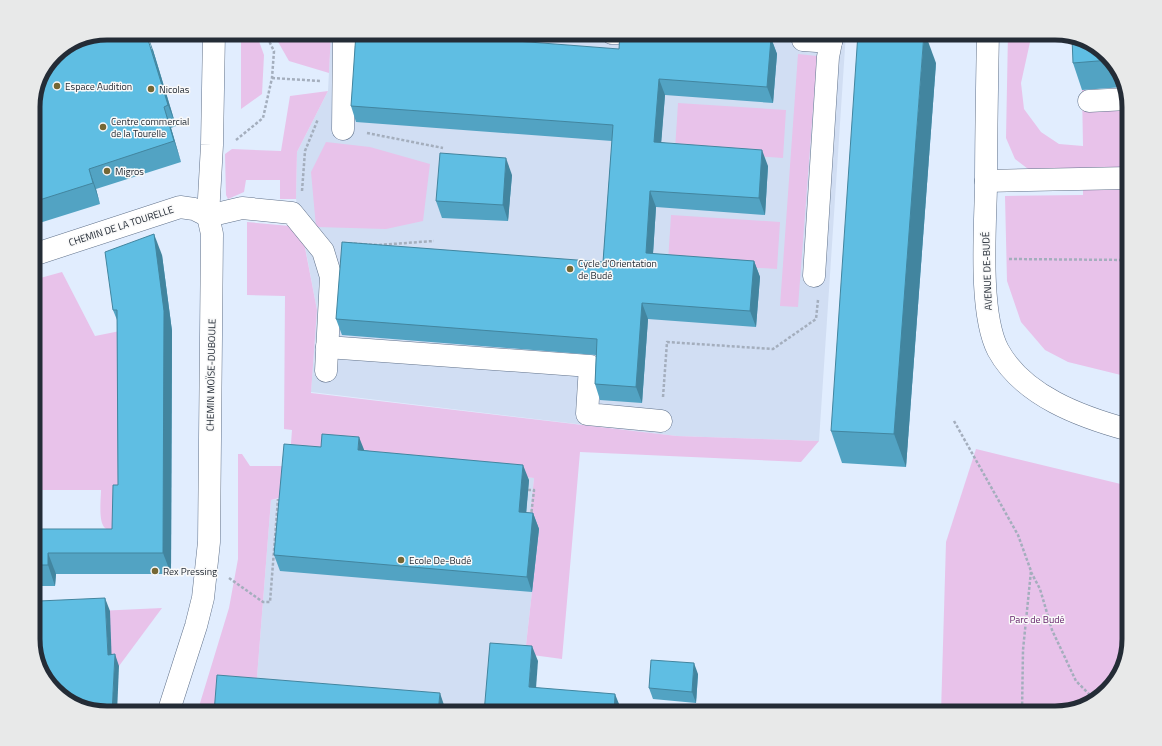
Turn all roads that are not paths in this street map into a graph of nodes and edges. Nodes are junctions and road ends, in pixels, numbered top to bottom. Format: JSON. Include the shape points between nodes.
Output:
{"nodes":[{"id":1,"x":214,"y":40,"type":"edge"},
{"id":2,"x":344,"y":40,"type":"edge"},
{"id":3,"x":832,"y":40,"type":"edge"},
{"id":4,"x":988,"y":40,"type":"edge"},
{"id":5,"x":1121,"y":99,"type":"edge"},
{"id":6,"x":1089,"y":101,"type":"dead end"},
{"id":7,"x":343,"y":129,"type":"road end"},
{"id":8,"x":1122,"y":178,"type":"edge"},
{"id":9,"x":986,"y":181,"type":"junction"},
{"id":10,"x":208,"y":216,"type":"junction"},
{"id":11,"x":40,"y":253,"type":"edge"},
{"id":12,"x":814,"y":276,"type":"road end"},
{"id":13,"x":327,"y":347,"type":"junction"},
{"id":14,"x":326,"y":371,"type":"dead end"},
{"id":15,"x":661,"y":421,"type":"road end"},
{"id":16,"x":1122,"y":428,"type":"edge"},
{"id":17,"x":170,"y":706,"type":"edge"}],
"edges":[{"from":1,"to":10,"type":"street","name":"CHEMIN MOÏSE-DUBOULE"},
{"from":2,"to":7,"type":"street"},
{"from":3,"to":12,"type":"street","via":[[828,57]]},
{"from":4,"to":9,"type":"street","name":"AVENUE DE-BUDÉ"},
{"from":5,"to":6,"type":"street"},
{"from":8,"to":9,"type":"street"},
{"from":9,"to":16,"type":"street","name":"AVENUE DE-BUDÉ","via":[[984,258],[991,332],[998,350],[1026,383],[1053,402],[1068,410]]},
{"from":10,"to":11,"type":"street","name":"CHEMIN DE LA TOURELLE","via":[[194,209],[180,207]]},
{"from":10,"to":13,"type":"street","via":[[242,208],[292,213],[323,251],[331,278]]},
{"from":10,"to":17,"type":"street","name":"CHEMIN MOÏSE-DUBOULE","via":[[212,234],[209,542],[203,598]]},
{"from":13,"to":14,"type":"street"},
{"from":13,"to":15,"type":"street","via":[[590,366],[587,414]]}]}
